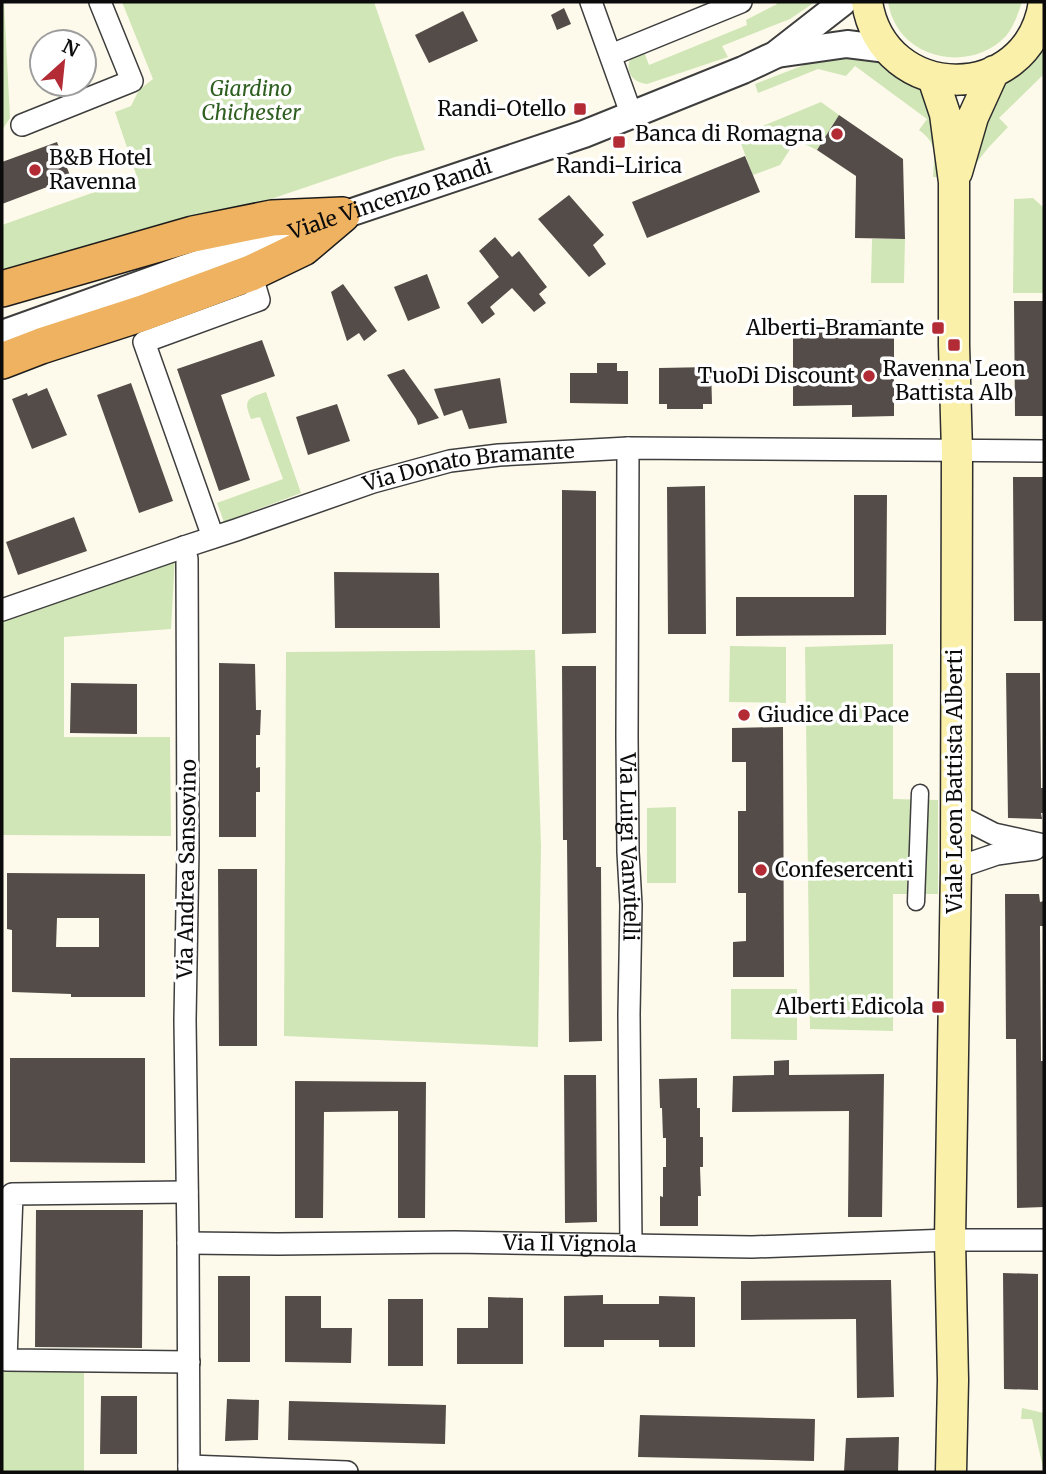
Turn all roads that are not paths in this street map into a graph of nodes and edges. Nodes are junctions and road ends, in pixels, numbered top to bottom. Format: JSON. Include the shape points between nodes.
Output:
{"nodes":[{"id":1,"x":100,"y":2,"type":"edge"},
{"id":2,"x":592,"y":2,"type":"edge"},
{"id":3,"x":741,"y":2,"type":"edge"},
{"id":4,"x":843,"y":2,"type":"edge"},
{"id":5,"x":867,"y":2,"type":"edge"},
{"id":6,"x":1043,"y":12,"type":"edge"},
{"id":7,"x":887,"y":48,"type":"junction"},
{"id":8,"x":611,"y":55,"type":"junction"},
{"id":9,"x":775,"y":55,"type":"junction"},
{"id":10,"x":994,"y":71,"type":"junction"},
{"id":11,"x":933,"y":78,"type":"junction"},
{"id":12,"x":632,"y":116,"type":"junction"},
{"id":13,"x":22,"y":125,"type":"dead end"},
{"id":14,"x":954,"y":182,"type":"junction"},
{"id":15,"x":342,"y":215,"type":"junction"},
{"id":16,"x":251,"y":273,"type":"junction"},
{"id":17,"x":2,"y":289,"type":"edge"},
{"id":18,"x":2,"y":334,"type":"edge"},
{"id":19,"x":2,"y":361,"type":"edge"},
{"id":20,"x":628,"y":448,"type":"junction"},
{"id":21,"x":1044,"y":451,"type":"edge"},
{"id":22,"x":957,"y":452,"type":"junction"},
{"id":23,"x":213,"y":537,"type":"junction"},
{"id":24,"x":184,"y":547,"type":"junction"},
{"id":25,"x":2,"y":610,"type":"edge"},
{"id":26,"x":920,"y":793,"type":"dead end"},
{"id":27,"x":955,"y":814,"type":"junction"},
{"id":28,"x":1044,"y":847,"type":"edge"},
{"id":29,"x":956,"y":868,"type":"junction"},
{"id":30,"x":915,"y":902,"type":"dead end"},
{"id":31,"x":187,"y":1192,"type":"junction"},
{"id":32,"x":950,"y":1240,"type":"junction"},
{"id":33,"x":1044,"y":1240,"type":"edge"},
{"id":34,"x":188,"y":1243,"type":"junction"},
{"id":35,"x":631,"y":1245,"type":"junction"},
{"id":36,"x":188,"y":1362,"type":"junction"},
{"id":37,"x":953,"y":1380,"type":"junction"},
{"id":38,"x":189,"y":1469,"type":"edge"},
{"id":39,"x":347,"y":1472,"type":"edge"},
{"id":40,"x":951,"y":1472,"type":"edge"},
{"id":41,"x":969,"y":1472,"type":"edge"}],
"edges":[{"from":1,"to":13,"type":"street","via":[[132,81]]},
{"from":2,"to":8,"type":"street"},
{"from":3,"to":8,"type":"street"},
{"from":4,"to":9,"type":"street","name":"Viale Vincenzo Randi"},
{"from":5,"to":7,"type":"main road","via":[[876,33]]},
{"from":6,"to":10,"type":"main road","via":[[1027,45]]},
{"from":7,"to":9,"type":"street","name":"Viale Vincenzo Randi","via":[[847,44]]},
{"from":7,"to":11,"type":"main road","via":[[900,61]]},
{"from":8,"to":12,"type":"street"},
{"from":9,"to":12,"type":"street","name":"Viale Vincenzo Randi"},
{"from":10,"to":11,"type":"main road","via":[[964,80]]},
{"from":10,"to":14,"type":"main road","name":"Viale Leon Battista Alberti","via":[[973,117]]},
{"from":11,"to":14,"type":"main road","name":"Viale Leon Battista Alberti","via":[[945,114]]},
{"from":12,"to":15,"type":"street","name":"Viale Vincenzo Randi"},
{"from":14,"to":22,"type":"main road","name":"Viale Leon Battista Alberti"},
{"from":15,"to":16,"type":"highway","via":[[303,248]]},
{"from":15,"to":17,"type":"highway","via":[[272,218],[194,234]]},
{"from":15,"to":18,"type":"street","name":"Viale Vincenzo Randi"},
{"from":16,"to":19,"type":"highway"},
{"from":16,"to":23,"type":"street","via":[[259,300],[144,342]]},
{"from":20,"to":22,"type":"street","name":"Via Donato Bramante"},
{"from":20,"to":23,"type":"street","name":"Via Donato Bramante","via":[[450,461],[373,482]]},
{"from":20,"to":35,"type":"street","name":"Via Luigi Vanvitelli"},
{"from":21,"to":22,"type":"street","name":"Via Donato Bramante"},
{"from":22,"to":27,"type":"main road","name":"Viale Leon Battista Alberti"},
{"from":23,"to":24,"type":"street","name":"Via Donato Bramante"},
{"from":24,"to":25,"type":"street","name":"Via Donato Bramante"},
{"from":24,"to":31,"type":"street","name":"Via Andrea Sansovino"},
{"from":26,"to":30,"type":"street"},
{"from":27,"to":28,"type":"street","via":[[994,834]]},
{"from":27,"to":29,"type":"main road","name":"Viale Leon Battista Alberti"},
{"from":28,"to":29,"type":"street","via":[[997,854]]},
{"from":29,"to":32,"type":"main road","name":"Viale Leon Battista Alberti"},
{"from":31,"to":34,"type":"street","name":"Via Andrea Sansovino"},
{"from":31,"to":36,"type":"street","via":[[12,1194],[6,1360]]},
{"from":32,"to":33,"type":"street","name":"Via Il Vignola"},
{"from":32,"to":35,"type":"street","name":"Via Il Vignola","via":[[752,1247]]},
{"from":32,"to":37,"type":"main road","name":"Viale Leon Battista Alberti"},
{"from":34,"to":35,"type":"street","name":"Via Il Vignola"},
{"from":34,"to":36,"type":"street","name":"Via Andrea Sansovino"},
{"from":36,"to":38,"type":"street","name":"Via Andrea Sansovino"},
{"from":37,"to":40,"type":"main road","name":"Viale Leon Battista Alberti"},
{"from":37,"to":41,"type":"main road","name":"Viale Leon Battista Alberti"},
{"from":38,"to":39,"type":"street"}]}
